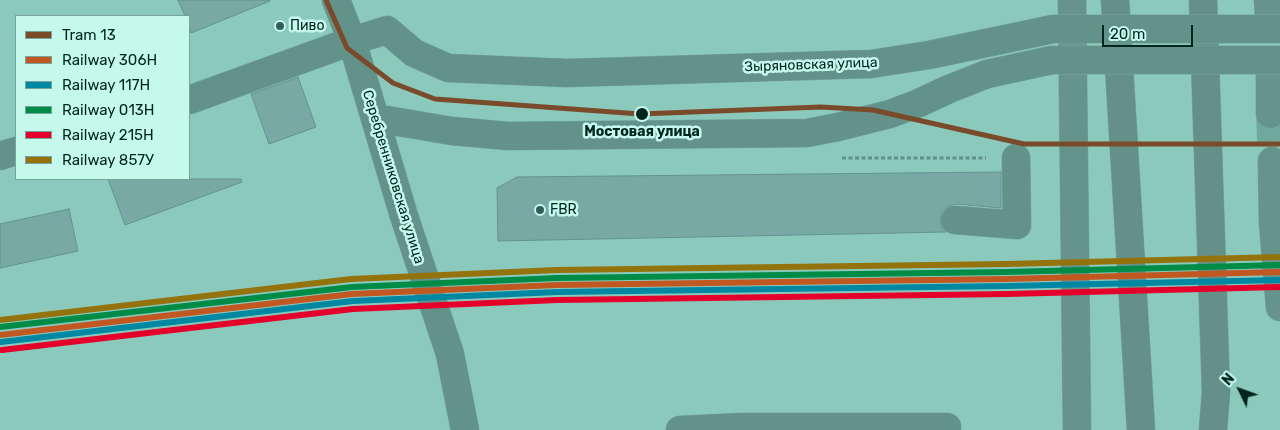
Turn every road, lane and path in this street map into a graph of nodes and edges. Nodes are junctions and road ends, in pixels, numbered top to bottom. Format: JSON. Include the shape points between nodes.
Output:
{"nodes":[{"id":1,"x":336,"y":0,"type":"edge"},
{"id":2,"x":1072,"y":0,"type":"edge"},
{"id":3,"x":1115,"y":0,"type":"edge"},
{"id":4,"x":1202,"y":0,"type":"edge"},
{"id":5,"x":1272,"y":14,"type":"edge"},
{"id":6,"x":352,"y":40,"type":"junction"},
{"id":7,"x":1275,"y":66,"type":"edge"},
{"id":8,"x":190,"y":100,"type":"edge"},
{"id":9,"x":1270,"y":114,"type":"tunnel mouth"},
{"id":10,"x":375,"y":118,"type":"junction"},
{"id":11,"x":15,"y":151,"type":"edge"},
{"id":12,"x":0,"y":156,"type":"edge"},
{"id":13,"x":1016,"y":158,"type":"dead end"},
{"id":14,"x":1272,"y":161,"type":"tunnel mouth"},
{"id":15,"x":955,"y":220,"type":"dead end"},
{"id":16,"x":1280,"y":308,"type":"edge"},
{"id":17,"x":947,"y":428,"type":"dead end"},
{"id":18,"x":464,"y":430,"type":"edge"},
{"id":19,"x":680,"y":430,"type":"edge"},
{"id":20,"x":1077,"y":430,"type":"edge"},
{"id":21,"x":1141,"y":430,"type":"edge"},
{"id":22,"x":1213,"y":430,"type":"edge"}],
"edges":[{"from":1,"to":6,"type":"street","name":"Серебренниковская улица"},
{"from":2,"to":20,"type":"highway"},
{"from":3,"to":21,"type":"main road"},
{"from":4,"to":22,"type":"main road","via":[[1216,392]]},
{"from":5,"to":6,"type":"street","name":"Зыряновская улица","bridge":true,"via":[[1053,29],[871,64],[567,73],[448,68],[414,53],[386,30]]},
{"from":6,"to":8,"type":"street"},
{"from":6,"to":10,"type":"street","name":"Серебренниковская улица"},
{"from":7,"to":9,"type":"highway"},
{"from":7,"to":10,"type":"street","bridge":true,"via":[[1052,60],[987,74],[890,114],[807,133],[508,136],[452,132]]},
{"from":10,"to":18,"type":"street","name":"Серебренниковская улица","via":[[450,354]]},
{"from":11,"to":12,"type":"street"},
{"from":13,"to":15,"type":"street","via":[[1017,225]]},
{"from":14,"to":16,"type":"highway"},
{"from":17,"to":19,"type":"street","via":[[742,427]]}]}
